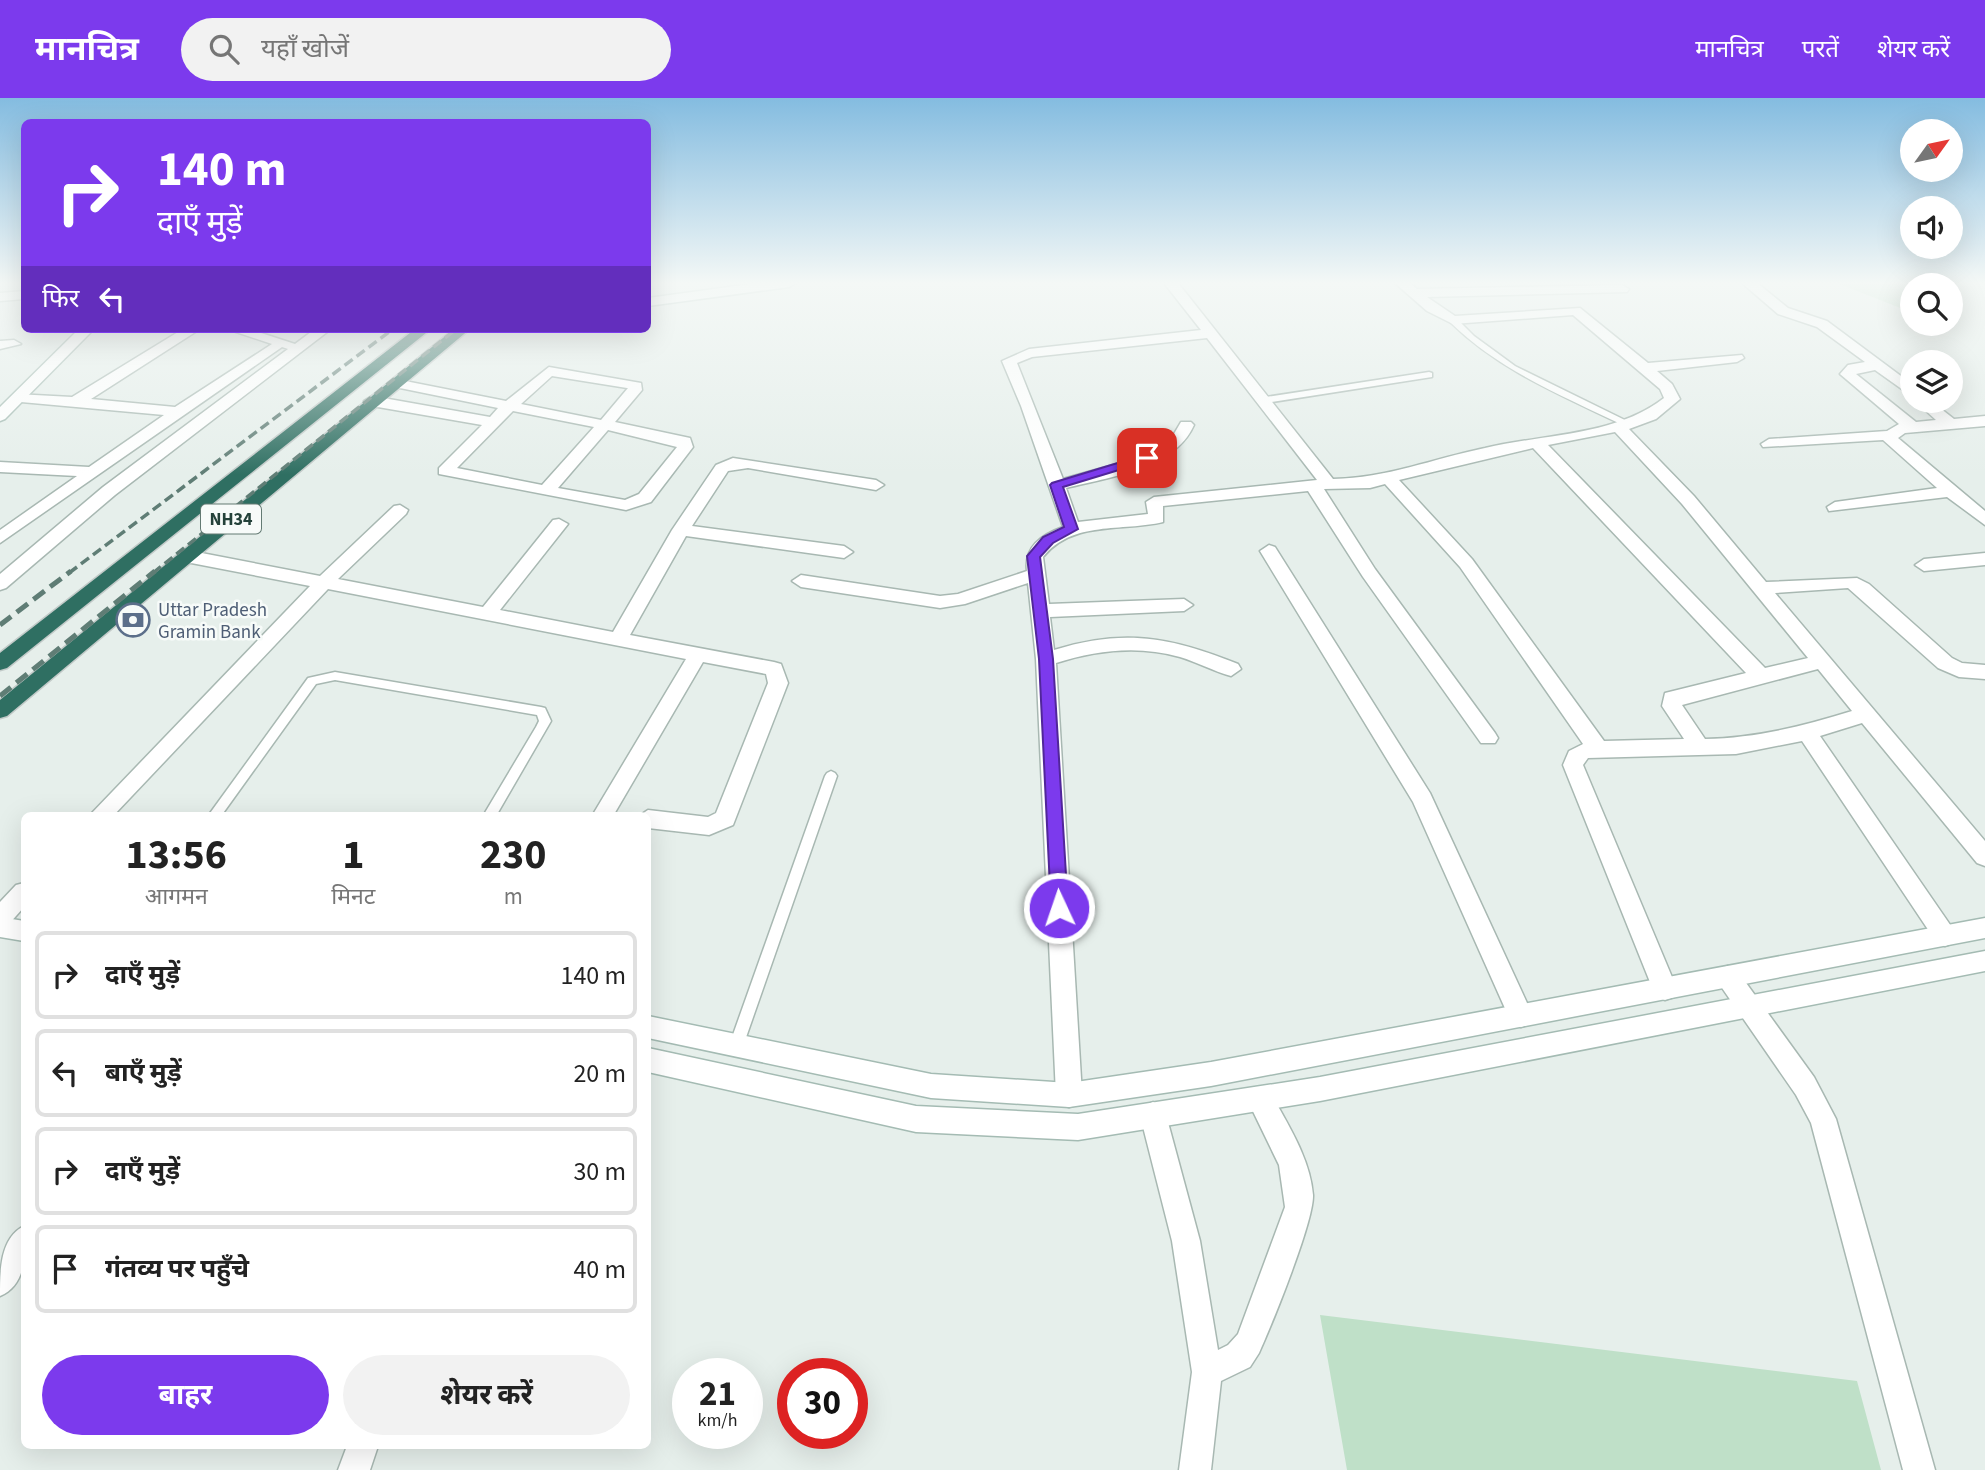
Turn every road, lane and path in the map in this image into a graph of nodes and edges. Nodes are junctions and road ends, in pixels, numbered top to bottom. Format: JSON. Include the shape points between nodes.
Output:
{"nodes":[{"id":1,"x":70,"y":347,"type":"edge"},
{"id":2,"x":164,"y":347,"type":"edge"},
{"id":3,"x":287,"y":347,"type":"edge"},
{"id":4,"x":288,"y":347,"type":"edge"},
{"id":5,"x":403,"y":347,"type":"edge"},
{"id":6,"x":440,"y":347,"type":"edge"},
{"id":7,"x":1083,"y":347,"type":"edge"},
{"id":8,"x":1223,"y":347,"type":"edge"},
{"id":9,"x":1479,"y":347,"type":"edge"},
{"id":10,"x":1621,"y":347,"type":"edge"},
{"id":11,"x":1855,"y":347,"type":"edge"},
{"id":12,"x":1737,"y":358,"type":"dead end"},
{"id":13,"x":1879,"y":365,"type":"junction"},
{"id":14,"x":1645,"y":368,"type":"junction"},
{"id":15,"x":1429,"y":375,"type":"dead end"},
{"id":16,"x":1900,"y":382,"type":"edge"},
{"id":17,"x":395,"y":383,"type":"junction"},
{"id":18,"x":21,"y":397,"type":"junction"},
{"id":19,"x":1266,"y":400,"type":"junction"},
{"id":20,"x":372,"y":401,"type":"junction"},
{"id":21,"x":75,"y":402,"type":"junction"},
{"id":22,"x":509,"y":406,"type":"junction"},
{"id":23,"x":179,"y":411,"type":"junction"},
{"id":24,"x":1937,"y":413,"type":"edge"},
{"id":25,"x":209,"y":414,"type":"junction"},
{"id":26,"x":0,"y":416,"type":"edge"},
{"id":27,"x":1985,"y":421,"type":"edge"},
{"id":28,"x":493,"y":422,"type":"junction"},
{"id":29,"x":604,"y":423,"type":"junction"},
{"id":30,"x":1949,"y":423,"type":"junction"},
{"id":31,"x":1186,"y":425,"type":"dead end"},
{"id":32,"x":1624,"y":426,"type":"junction"},
{"id":33,"x":1912,"y":427,"type":"junction"},
{"id":34,"x":1890,"y":435,"type":"junction"},
{"id":35,"x":1536,"y":442,"type":"junction"},
{"id":36,"x":1769,"y":444,"type":"dead end"},
{"id":37,"x":0,"y":467,"type":"edge"},
{"id":38,"x":93,"y":472,"type":"junction"},
{"id":39,"x":1388,"y":478,"type":"junction"},
{"id":40,"x":1320,"y":484,"type":"junction"},
{"id":41,"x":876,"y":485,"type":"dead end"},
{"id":42,"x":1056,"y":485,"type":"junction"},
{"id":43,"x":546,"y":491,"type":"junction"},
{"id":44,"x":1951,"y":491,"type":"junction"},
{"id":45,"x":1835,"y":508,"type":"dead end"},
{"id":46,"x":400,"y":510,"type":"dead end"},
{"id":47,"x":1985,"y":520,"type":"edge"},
{"id":48,"x":559,"y":524,"type":"dead end"},
{"id":49,"x":1072,"y":529,"type":"junction"},
{"id":50,"x":681,"y":530,"type":"junction"},
{"id":51,"x":0,"y":538,"type":"edge"},
{"id":52,"x":1269,"y":551,"type":"dead end"},
{"id":53,"x":844,"y":552,"type":"dead end"},
{"id":54,"x":186,"y":556,"type":"junction"},
{"id":55,"x":1985,"y":559,"type":"edge"},
{"id":56,"x":1924,"y":565,"type":"dead end"},
{"id":57,"x":1034,"y":575,"type":"junction"},
{"id":58,"x":326,"y":581,"type":"junction"},
{"id":59,"x":800,"y":581,"type":"dead end"},
{"id":60,"x":0,"y":584,"type":"edge"},
{"id":61,"x":1762,"y":588,"type":"junction"},
{"id":62,"x":1184,"y":606,"type":"dead end"},
{"id":63,"x":1039,"y":611,"type":"junction"},
{"id":64,"x":488,"y":613,"type":"junction"},
{"id":65,"x":618,"y":639,"type":"junction"},
{"id":66,"x":698,"y":655,"type":"junction"},
{"id":67,"x":1046,"y":659,"type":"junction"},
{"id":68,"x":1822,"y":661,"type":"junction"},
{"id":69,"x":0,"y":663,"type":"edge"},
{"id":70,"x":1231,"y":669,"type":"dead end"},
{"id":71,"x":1985,"y":672,"type":"edge"},
{"id":72,"x":1762,"y":677,"type":"junction"},
{"id":73,"x":0,"y":711,"type":"edge"},
{"id":74,"x":1866,"y":714,"type":"junction"},
{"id":75,"x":1807,"y":733,"type":"junction"},
{"id":76,"x":1488,"y":738,"type":"dead end"},
{"id":77,"x":1698,"y":744,"type":"junction"},
{"id":78,"x":1598,"y":749,"type":"junction"},
{"id":79,"x":831,"y":776,"type":"dead end"},
{"id":80,"x":103,"y":812,"type":"edge"},
{"id":81,"x":217,"y":812,"type":"edge"},
{"id":82,"x":491,"y":812,"type":"edge"},
{"id":83,"x":603,"y":812,"type":"edge"},
{"id":84,"x":651,"y":819,"type":"edge"},
{"id":85,"x":1985,"y":857,"type":"edge"},
{"id":86,"x":21,"y":895,"type":"edge"},
{"id":87,"x":0,"y":918,"type":"edge"},
{"id":88,"x":0,"y":927,"type":"edge"},
{"id":89,"x":1985,"y":929,"type":"edge"},
{"id":90,"x":21,"y":930,"type":"edge"},
{"id":91,"x":1945,"y":936,"type":"junction"},
{"id":92,"x":1985,"y":961,"type":"edge"},
{"id":93,"x":1728,"y":977,"type":"junction"},
{"id":94,"x":1665,"y":989,"type":"junction"},
{"id":95,"x":1748,"y":1008,"type":"junction"},
{"id":96,"x":1521,"y":1016,"type":"junction"},
{"id":97,"x":651,"y":1028,"type":"edge"},
{"id":98,"x":736,"y":1046,"type":"junction"},
{"id":99,"x":651,"y":1061,"type":"edge"},
{"id":100,"x":1069,"y":1095,"type":"junction"},
{"id":101,"x":1261,"y":1099,"type":"junction"},
{"id":102,"x":1153,"y":1115,"type":"junction"},
{"id":103,"x":21,"y":1245,"type":"edge"},
{"id":104,"x":0,"y":1282,"type":"edge"},
{"id":105,"x":1207,"y":1372,"type":"junction"},
{"id":106,"x":362,"y":1449,"type":"edge"},
{"id":107,"x":354,"y":1470,"type":"edge"},
{"id":108,"x":1195,"y":1470,"type":"edge"},
{"id":109,"x":1919,"y":1470,"type":"edge"}],
"edges":[{"from":1,"to":18,"type":"street"},
{"from":2,"to":21,"type":"street"},
{"from":3,"to":23,"type":"street"},
{"from":4,"to":25,"type":"street"},
{"from":5,"to":69,"type":"highway","number":"NH34"},
{"from":6,"to":17,"type":"highway","number":"NH34"},
{"from":7,"to":42,"type":"street","via":[[1029,353],[1009,361]]},
{"from":8,"to":19,"type":"street"},
{"from":9,"to":32,"type":"lane"},
{"from":10,"to":14,"type":"street"},
{"from":11,"to":13,"type":"street"},
{"from":12,"to":14,"type":"street"},
{"from":13,"to":16,"type":"street"},
{"from":13,"to":33,"type":"street","via":[[1853,368],[1847,374]]},
{"from":14,"to":32,"type":"street","via":[[1667,387],[1672,399],[1651,416]]},
{"from":15,"to":19,"type":"lane"},
{"from":17,"to":20,"type":"highway","number":"NH34"},
{"from":17,"to":22,"type":"street"},
{"from":18,"to":21,"type":"street"},
{"from":18,"to":26,"type":"street"},
{"from":19,"to":40,"type":"street"},
{"from":20,"to":28,"type":"street"},
{"from":20,"to":54,"type":"highway","number":"NH34"},
{"from":21,"to":23,"type":"street"},
{"from":22,"to":28,"type":"street"},
{"from":22,"to":29,"type":"street"},
{"from":22,"to":29,"type":"street","via":[[549,371],[636,386]]},
{"from":23,"to":25,"type":"street"},
{"from":23,"to":38,"type":"street"},
{"from":24,"to":30,"type":"street"},
{"from":25,"to":60,"type":"street"},
{"from":27,"to":30,"type":"street"},
{"from":28,"to":43,"type":"street","via":[[445,471]]},
{"from":29,"to":43,"type":"street"},
{"from":29,"to":43,"type":"street","via":[[677,437],[685,447],[636,503]]},
{"from":30,"to":33,"type":"street"},
{"from":31,"to":42,"type":"street","via":[[1176,444],[1166,450]]},
{"from":32,"to":35,"type":"street"},
{"from":32,"to":61,"type":"street"},
{"from":33,"to":34,"type":"street"},
{"from":34,"to":36,"type":"street"},
{"from":34,"to":44,"type":"street","via":[[1894,445]]},
{"from":35,"to":39,"type":"street"},
{"from":35,"to":72,"type":"street"},
{"from":37,"to":38,"type":"street"},
{"from":38,"to":51,"type":"street"},
{"from":39,"to":40,"type":"street"},
{"from":39,"to":78,"type":"street","via":[[1466,563]]},
{"from":40,"to":49,"type":"street","via":[[1154,502],[1157,518]]},
{"from":40,"to":76,"type":"street","via":[[1370,573]]},
{"from":41,"to":50,"type":"street","via":[[733,463],[722,468]]},
{"from":42,"to":49,"type":"street"},
{"from":44,"to":45,"type":"street"},
{"from":44,"to":47,"type":"street"},
{"from":46,"to":58,"type":"street"},
{"from":48,"to":64,"type":"street"},
{"from":49,"to":57,"type":"street","via":[[1038,549]]},
{"from":50,"to":53,"type":"street"},
{"from":50,"to":65,"type":"street"},
{"from":52,"to":96,"type":"street","via":[[1422,799]]},
{"from":54,"to":58,"type":"street"},
{"from":54,"to":73,"type":"highway","number":"NH34"},
{"from":55,"to":56,"type":"street"},
{"from":57,"to":59,"type":"street","via":[[940,603]]},
{"from":57,"to":63,"type":"street"},
{"from":58,"to":64,"type":"street"},
{"from":58,"to":80,"type":"street"},
{"from":61,"to":68,"type":"street"},
{"from":61,"to":71,"type":"street","via":[[1851,582],[1945,663],[1959,670]]},
{"from":62,"to":63,"type":"street"},
{"from":63,"to":67,"type":"street"},
{"from":64,"to":65,"type":"street"},
{"from":65,"to":66,"type":"street"},
{"from":66,"to":83,"type":"street"},
{"from":66,"to":84,"type":"street","via":[[770,667],[777,672],[778,682],[725,819],[709,826]]},
{"from":67,"to":70,"type":"street","via":[[1085,645],[1118,642],[1177,648]]},
{"from":67,"to":100,"type":"street"},
{"from":68,"to":72,"type":"street"},
{"from":68,"to":74,"type":"street"},
{"from":72,"to":77,"type":"street","via":[[1669,700]]},
{"from":74,"to":75,"type":"street"},
{"from":74,"to":85,"type":"street"},
{"from":75,"to":77,"type":"street","via":[[1736,746]]},
{"from":75,"to":91,"type":"street"},
{"from":77,"to":78,"type":"street"},
{"from":78,"to":94,"type":"street","via":[[1576,755],[1573,765]]},
{"from":79,"to":98,"type":"lane"},
{"from":81,"to":82,"type":"lane","via":[[312,681],[335,676],[541,711],[545,721]]},
{"from":86,"to":87,"type":"street"},
{"from":88,"to":90,"type":"street"},
{"from":89,"to":91,"type":"street"},
{"from":91,"to":93,"type":"street"},
{"from":92,"to":95,"type":"street"},
{"from":93,"to":94,"type":"street"},
{"from":93,"to":95,"type":"street"},
{"from":94,"to":96,"type":"street"},
{"from":95,"to":101,"type":"street"},
{"from":95,"to":109,"type":"street","via":[[1805,1086],[1823,1119]]},
{"from":96,"to":100,"type":"street","via":[[1211,1074]]},
{"from":97,"to":98,"type":"street"},
{"from":98,"to":100,"type":"street","via":[[931,1086]]},
{"from":99,"to":102,"type":"street","via":[[916,1119],[1078,1127]]},
{"from":101,"to":102,"type":"street"},
{"from":101,"to":105,"type":"street","via":[[1295,1169],[1299,1207],[1249,1343],[1239,1356]]},
{"from":102,"to":105,"type":"street","via":[[1186,1241]]},
{"from":103,"to":104,"type":"street"},
{"from":105,"to":108,"type":"street"},
{"from":106,"to":107,"type":"street"}]}
